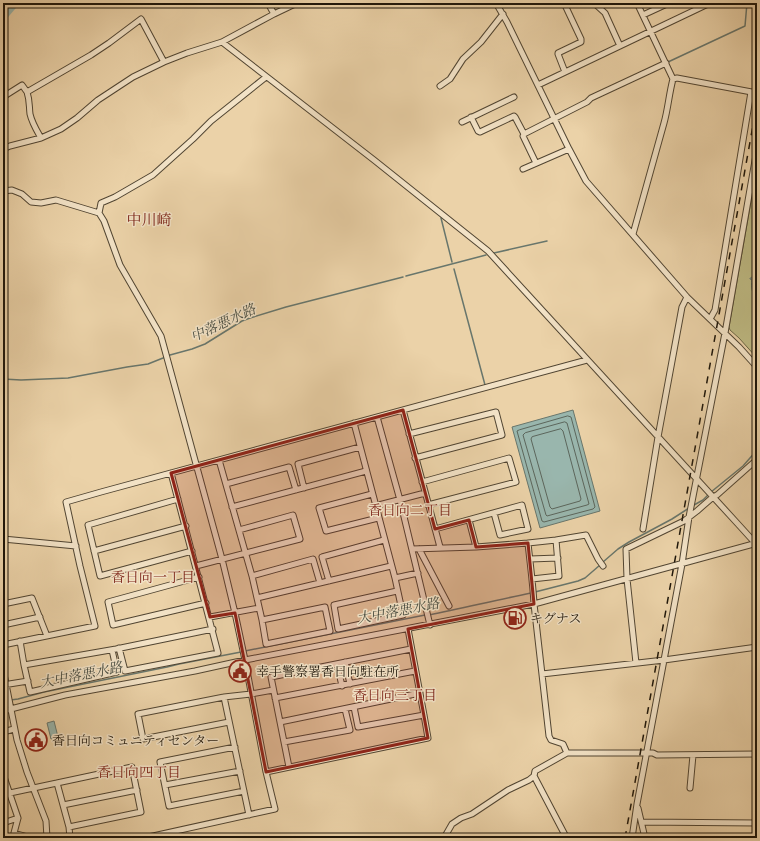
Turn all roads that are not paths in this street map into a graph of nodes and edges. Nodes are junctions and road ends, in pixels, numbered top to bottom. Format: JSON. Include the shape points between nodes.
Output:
{"nodes":[{"id":1,"x":268,"y":3,"type":"edge"},
{"id":2,"x":297,"y":3,"type":"edge"},
{"id":3,"x":496,"y":3,"type":"edge"},
{"id":4,"x":564,"y":3,"type":"edge"},
{"id":5,"x":594,"y":3,"type":"edge"},
{"id":6,"x":637,"y":3,"type":"edge"},
{"id":7,"x":669,"y":3,"type":"edge"},
{"id":8,"x":706,"y":4,"type":"edge"},
{"id":9,"x":274,"y":14,"type":"junction"},
{"id":10,"x":503,"y":14,"type":"junction"},
{"id":11,"x":643,"y":15,"type":"junction"},
{"id":12,"x":650,"y":32,"type":"junction"},
{"id":13,"x":222,"y":42,"type":"junction"},
{"id":14,"x":620,"y":46,"type":"junction"},
{"id":15,"x":164,"y":62,"type":"junction"},
{"id":16,"x":666,"y":63,"type":"junction"},
{"id":17,"x":565,"y":72,"type":"junction"},
{"id":18,"x":266,"y":77,"type":"junction"},
{"id":19,"x":673,"y":79,"type":"junction"},
{"id":20,"x":538,"y":85,"type":"junction"},
{"id":21,"x":440,"y":86,"type":"dead end"},
{"id":22,"x":26,"y":92,"type":"junction"},
{"id":23,"x":754,"y":92,"type":"edge"},
{"id":24,"x":3,"y":97,"type":"edge"},
{"id":25,"x":514,"y":97,"type":"dead end"},
{"id":26,"x":472,"y":117,"type":"junction"},
{"id":27,"x":555,"y":119,"type":"junction"},
{"id":28,"x":462,"y":122,"type":"dead end"},
{"id":29,"x":524,"y":134,"type":"junction"},
{"id":30,"x":41,"y":138,"type":"junction"},
{"id":31,"x":3,"y":149,"type":"edge"},
{"id":32,"x":569,"y":149,"type":"junction"},
{"id":33,"x":757,"y":149,"type":"edge"},
{"id":34,"x":536,"y":163,"type":"junction"},
{"id":35,"x":523,"y":169,"type":"dead end"},
{"id":36,"x":3,"y":191,"type":"edge"},
{"id":37,"x":99,"y":213,"type":"junction"},
{"id":38,"x":632,"y":234,"type":"junction"},
{"id":39,"x":687,"y":297,"type":"junction"},
{"id":40,"x":710,"y":319,"type":"junction"},
{"id":41,"x":725,"y":333,"type":"junction"},
{"id":42,"x":587,"y":360,"type":"junction"},
{"id":43,"x":757,"y":367,"type":"edge"},
{"id":44,"x":402,"y":410,"type":"junction"},
{"id":45,"x":377,"y":417,"type":"junction"},
{"id":46,"x":354,"y":423,"type":"junction"},
{"id":47,"x":409,"y":434,"type":"junction"},
{"id":48,"x":658,"y":437,"type":"junction"},
{"id":49,"x":360,"y":447,"type":"junction"},
{"id":50,"x":415,"y":458,"type":"junction"},
{"id":51,"x":219,"y":460,"type":"junction"},
{"id":52,"x":753,"y":463,"type":"dead end"},
{"id":53,"x":197,"y":466,"type":"junction"},
{"id":54,"x":366,"y":471,"type":"junction"},
{"id":55,"x":171,"y":473,"type":"junction"},
{"id":56,"x":697,"y":480,"type":"junction"},
{"id":57,"x":422,"y":482,"type":"junction"},
{"id":58,"x":226,"y":484,"type":"junction"},
{"id":59,"x":304,"y":488,"type":"junction"},
{"id":60,"x":296,"y":490,"type":"junction"},
{"id":61,"x":425,"y":493,"type":"junction"},
{"id":62,"x":372,"y":494,"type":"junction"},
{"id":63,"x":711,"y":495,"type":"junction"},
{"id":64,"x":178,"y":499,"type":"junction"},
{"id":65,"x":400,"y":500,"type":"junction"},
{"id":66,"x":428,"y":505,"type":"junction"},
{"id":67,"x":375,"y":506,"type":"junction"},
{"id":68,"x":232,"y":507,"type":"junction"},
{"id":69,"x":494,"y":513,"type":"junction"},
{"id":70,"x":690,"y":516,"type":"junction"},
{"id":71,"x":378,"y":518,"type":"junction"},
{"id":72,"x":469,"y":520,"type":"junction"},
{"id":73,"x":186,"y":526,"type":"junction"},
{"id":74,"x":435,"y":529,"type":"junction"},
{"id":75,"x":643,"y":529,"type":"dead end"},
{"id":76,"x":239,"y":530,"type":"junction"},
{"id":77,"x":3,"y":539,"type":"edge"},
{"id":78,"x":384,"y":540,"type":"junction"},
{"id":79,"x":556,"y":540,"type":"junction"},
{"id":80,"x":528,"y":543,"type":"junction"},
{"id":81,"x":756,"y":544,"type":"edge"},
{"id":82,"x":76,"y":546,"type":"junction"},
{"id":83,"x":440,"y":547,"type":"junction"},
{"id":84,"x":476,"y":547,"type":"junction"},
{"id":85,"x":412,"y":548,"type":"junction"},
{"id":86,"x":419,"y":549,"type":"junction"},
{"id":87,"x":94,"y":551,"type":"junction"},
{"id":88,"x":192,"y":551,"type":"junction"},
{"id":89,"x":245,"y":553,"type":"junction"},
{"id":90,"x":558,"y":558,"type":"junction"},
{"id":91,"x":222,"y":559,"type":"junction"},
{"id":92,"x":530,"y":559,"type":"junction"},
{"id":93,"x":682,"y":564,"type":"junction"},
{"id":94,"x":196,"y":566,"type":"junction"},
{"id":95,"x":391,"y":566,"type":"junction"},
{"id":96,"x":603,"y":566,"type":"dead end"},
{"id":97,"x":418,"y":573,"type":"junction"},
{"id":98,"x":252,"y":576,"type":"junction"},
{"id":99,"x":199,"y":577,"type":"junction"},
{"id":100,"x":395,"y":578,"type":"junction"},
{"id":101,"x":532,"y":579,"type":"junction"},
{"id":102,"x":628,"y":579,"type":"junction"},
{"id":103,"x":329,"y":581,"type":"junction"},
{"id":104,"x":320,"y":583,"type":"junction"},
{"id":105,"x":397,"y":591,"type":"junction"},
{"id":106,"x":257,"y":598,"type":"junction"},
{"id":107,"x":534,"y":601,"type":"junction"},
{"id":108,"x":206,"y":603,"type":"junction"},
{"id":109,"x":3,"y":604,"type":"edge"},
{"id":110,"x":449,"y":606,"type":"dead end"},
{"id":111,"x":259,"y":608,"type":"junction"},
{"id":112,"x":235,"y":613,"type":"junction"},
{"id":113,"x":40,"y":617,"type":"junction"},
{"id":114,"x":210,"y":617,"type":"junction"},
{"id":115,"x":262,"y":620,"type":"junction"},
{"id":116,"x":3,"y":625,"type":"edge"},
{"id":117,"x":430,"y":625,"type":"junction"},
{"id":118,"x":213,"y":629,"type":"junction"},
{"id":119,"x":408,"y":629,"type":"junction"},
{"id":120,"x":48,"y":636,"type":"junction"},
{"id":121,"x":20,"y":641,"type":"junction"},
{"id":122,"x":3,"y":645,"type":"edge"},
{"id":123,"x":757,"y":647,"type":"edge"},
{"id":124,"x":119,"y":648,"type":"junction"},
{"id":125,"x":411,"y":649,"type":"junction"},
{"id":126,"x":112,"y":650,"type":"junction"},
{"id":127,"x":245,"y":658,"type":"junction"},
{"id":128,"x":664,"y":660,"type":"junction"},
{"id":129,"x":346,"y":662,"type":"junction"},
{"id":130,"x":636,"y":663,"type":"junction"},
{"id":131,"x":337,"y":664,"type":"junction"},
{"id":132,"x":24,"y":665,"type":"junction"},
{"id":133,"x":3,"y":670,"type":"edge"},
{"id":134,"x":416,"y":671,"type":"junction"},
{"id":135,"x":542,"y":674,"type":"junction"},
{"id":136,"x":28,"y":681,"type":"junction"},
{"id":137,"x":350,"y":684,"type":"junction"},
{"id":138,"x":4,"y":685,"type":"edge"},
{"id":139,"x":342,"y":686,"type":"junction"},
{"id":140,"x":273,"y":690,"type":"junction"},
{"id":141,"x":420,"y":693,"type":"junction"},
{"id":142,"x":251,"y":694,"type":"junction"},
{"id":143,"x":224,"y":697,"type":"junction"},
{"id":144,"x":275,"y":698,"type":"junction"},
{"id":145,"x":10,"y":706,"type":"junction"},
{"id":146,"x":354,"y":707,"type":"junction"},
{"id":147,"x":345,"y":708,"type":"junction"},
{"id":148,"x":3,"y":711,"type":"edge"},
{"id":149,"x":424,"y":715,"type":"junction"},
{"id":150,"x":229,"y":722,"type":"junction"},
{"id":151,"x":280,"y":722,"type":"junction"},
{"id":152,"x":14,"y":729,"type":"junction"},
{"id":153,"x":3,"y":732,"type":"edge"},
{"id":154,"x":284,"y":742,"type":"junction"},
{"id":155,"x":235,"y":747,"type":"junction"},
{"id":156,"x":567,"y":753,"type":"junction"},
{"id":157,"x":648,"y":753,"type":"junction"},
{"id":158,"x":757,"y":754,"type":"edge"},
{"id":159,"x":693,"y":755,"type":"junction"},
{"id":160,"x":289,"y":767,"type":"junction"},
{"id":161,"x":240,"y":771,"type":"junction"},
{"id":162,"x":266,"y":772,"type":"junction"},
{"id":163,"x":3,"y":774,"type":"edge"},
{"id":164,"x":534,"y":776,"type":"junction"},
{"id":165,"x":57,"y":783,"type":"junction"},
{"id":166,"x":165,"y":785,"type":"junction"},
{"id":167,"x":33,"y":788,"type":"junction"},
{"id":168,"x":690,"y":788,"type":"dead end"},
{"id":169,"x":136,"y":790,"type":"junction"},
{"id":170,"x":244,"y":791,"type":"junction"},
{"id":171,"x":10,"y":793,"type":"junction"},
{"id":172,"x":638,"y":804,"type":"junction"},
{"id":173,"x":63,"y":805,"type":"junction"},
{"id":174,"x":250,"y":815,"type":"junction"},
{"id":175,"x":18,"y":818,"type":"junction"},
{"id":176,"x":642,"y":822,"type":"junction"},
{"id":177,"x":757,"y":823,"type":"edge"},
{"id":178,"x":3,"y":824,"type":"edge"},
{"id":179,"x":70,"y":826,"type":"junction"},
{"id":180,"x":31,"y":838,"type":"edge"},
{"id":181,"x":47,"y":838,"type":"edge"},
{"id":182,"x":70,"y":838,"type":"edge"},
{"id":183,"x":144,"y":838,"type":"edge"},
{"id":184,"x":444,"y":838,"type":"edge"},
{"id":185,"x":565,"y":838,"type":"edge"},
{"id":186,"x":632,"y":838,"type":"edge"},
{"id":187,"x":645,"y":838,"type":"edge"}],
"edges":[{"from":1,"to":9,"type":"street"},
{"from":2,"to":9,"type":"street"},
{"from":3,"to":10,"type":"street"},
{"from":4,"to":17,"type":"street","via":[[581,39],[581,42],[558,53]]},
{"from":5,"to":14,"type":"street","via":[[605,13]]},
{"from":6,"to":11,"type":"street"},
{"from":7,"to":11,"type":"street"},
{"from":8,"to":12,"type":"street"},
{"from":9,"to":13,"type":"street"},
{"from":10,"to":20,"type":"street"},
{"from":10,"to":21,"type":"street","via":[[481,42],[463,59],[450,79]]},
{"from":11,"to":12,"type":"street"},
{"from":12,"to":14,"type":"street"},
{"from":12,"to":16,"type":"street"},
{"from":13,"to":15,"type":"street"},
{"from":13,"to":18,"type":"street"},
{"from":14,"to":17,"type":"street"},
{"from":15,"to":22,"type":"street","via":[[141,19],[103,47]]},
{"from":15,"to":30,"type":"street","via":[[123,83],[61,129]]},
{"from":16,"to":19,"type":"street"},
{"from":16,"to":27,"type":"street","via":[[591,98]]},
{"from":17,"to":20,"type":"street"},
{"from":18,"to":37,"type":"street","via":[[211,121],[153,175],[102,203]]},
{"from":18,"to":42,"type":"street","via":[[488,251]]},
{"from":19,"to":23,"type":"street"},
{"from":19,"to":38,"type":"street","via":[[664,123]]},
{"from":20,"to":27,"type":"street"},
{"from":22,"to":24,"type":"street","via":[[22,85]]},
{"from":22,"to":30,"type":"street","via":[[32,121]]},
{"from":23,"to":40,"type":"street","via":[[715,310]]},
{"from":25,"to":26,"type":"street"},
{"from":26,"to":28,"type":"street"},
{"from":26,"to":29,"type":"street","via":[[480,132],[514,116]]},
{"from":27,"to":29,"type":"street"},
{"from":27,"to":32,"type":"street"},
{"from":29,"to":34,"type":"street"},
{"from":30,"to":31,"type":"street"},
{"from":32,"to":34,"type":"street"},
{"from":32,"to":38,"type":"street","via":[[586,181]]},
{"from":33,"to":41,"type":"street"},
{"from":34,"to":35,"type":"street"},
{"from":36,"to":37,"type":"street","via":[[12,190],[31,202],[56,200]]},
{"from":37,"to":53,"type":"street","via":[[120,265],[161,336]]},
{"from":38,"to":39,"type":"street"},
{"from":39,"to":40,"type":"street"},
{"from":39,"to":48,"type":"street","via":[[682,307]]},
{"from":40,"to":41,"type":"street"},
{"from":41,"to":43,"type":"street"},
{"from":41,"to":56,"type":"street"},
{"from":42,"to":44,"type":"street"},
{"from":42,"to":48,"type":"street"},
{"from":44,"to":45,"type":"street"},
{"from":44,"to":47,"type":"street"},
{"from":45,"to":46,"type":"street"},
{"from":45,"to":65,"type":"street"},
{"from":46,"to":49,"type":"street"},
{"from":46,"to":51,"type":"street"},
{"from":47,"to":50,"type":"street"},
{"from":47,"to":50,"type":"street","via":[[496,412],[502,435]]},
{"from":48,"to":56,"type":"street"},
{"from":48,"to":75,"type":"street"},
{"from":49,"to":54,"type":"street"},
{"from":49,"to":59,"type":"street","via":[[298,464]]},
{"from":50,"to":57,"type":"street"},
{"from":51,"to":53,"type":"street"},
{"from":51,"to":58,"type":"street"},
{"from":52,"to":63,"type":"street","via":[[716,495]]},
{"from":53,"to":55,"type":"street"},
{"from":53,"to":91,"type":"street"},
{"from":54,"to":59,"type":"street"},
{"from":54,"to":62,"type":"street"},
{"from":55,"to":64,"type":"street"},
{"from":55,"to":82,"type":"street","via":[[66,502]]},
{"from":56,"to":63,"type":"street"},
{"from":56,"to":70,"type":"street"},
{"from":57,"to":61,"type":"street"},
{"from":57,"to":66,"type":"street","via":[[509,458],[516,482]]},
{"from":58,"to":60,"type":"street","via":[[289,466]]},
{"from":58,"to":68,"type":"street"},
{"from":59,"to":60,"type":"street"},
{"from":60,"to":68,"type":"street"},
{"from":61,"to":65,"type":"street"},
{"from":61,"to":66,"type":"street"},
{"from":62,"to":67,"type":"street"},
{"from":62,"to":71,"type":"street","via":[[319,508],[326,531]]},
{"from":63,"to":70,"type":"street"},
{"from":63,"to":81,"type":"street"},
{"from":64,"to":73,"type":"street"},
{"from":64,"to":87,"type":"street","via":[[88,525]]},
{"from":65,"to":67,"type":"street"},
{"from":65,"to":85,"type":"street"},
{"from":66,"to":74,"type":"street"},
{"from":67,"to":71,"type":"street"},
{"from":68,"to":76,"type":"street"},
{"from":69,"to":69,"type":"street","via":[[522,505],[528,529],[500,535]]},
{"from":69,"to":72,"type":"street"},
{"from":70,"to":93,"type":"street"},
{"from":70,"to":102,"type":"street","via":[[626,549]]},
{"from":71,"to":78,"type":"street"},
{"from":72,"to":74,"type":"street"},
{"from":72,"to":84,"type":"street"},
{"from":73,"to":87,"type":"street"},
{"from":73,"to":88,"type":"street"},
{"from":74,"to":83,"type":"street"},
{"from":76,"to":89,"type":"street"},
{"from":76,"to":89,"type":"street","via":[[293,515],[300,539]]},
{"from":77,"to":82,"type":"street"},
{"from":78,"to":95,"type":"street"},
{"from":78,"to":103,"type":"street","via":[[322,557]]},
{"from":79,"to":80,"type":"street"},
{"from":79,"to":90,"type":"street"},
{"from":79,"to":96,"type":"street","via":[[586,535]]},
{"from":80,"to":84,"type":"street"},
{"from":80,"to":92,"type":"street"},
{"from":81,"to":93,"type":"street"},
{"from":82,"to":120,"type":"street","via":[[96,626]]},
{"from":83,"to":84,"type":"street"},
{"from":83,"to":86,"type":"street"},
{"from":85,"to":86,"type":"street"},
{"from":85,"to":97,"type":"street"},
{"from":86,"to":110,"type":"street"},
{"from":87,"to":88,"type":"street","via":[[100,576]]},
{"from":88,"to":94,"type":"street"},
{"from":89,"to":91,"type":"street"},
{"from":89,"to":98,"type":"street"},
{"from":90,"to":92,"type":"street"},
{"from":90,"to":101,"type":"street","via":[[559,576]]},
{"from":91,"to":94,"type":"street"},
{"from":91,"to":112,"type":"street"},
{"from":92,"to":101,"type":"street"},
{"from":93,"to":102,"type":"street"},
{"from":93,"to":128,"type":"street"},
{"from":94,"to":99,"type":"street"},
{"from":95,"to":100,"type":"street"},
{"from":95,"to":103,"type":"street"},
{"from":97,"to":100,"type":"street"},
{"from":97,"to":117,"type":"street"},
{"from":98,"to":104,"type":"street","via":[[313,559]]},
{"from":98,"to":106,"type":"street"},
{"from":99,"to":108,"type":"street"},
{"from":99,"to":108,"type":"street","via":[[108,602],[114,625]]},
{"from":100,"to":105,"type":"street"},
{"from":101,"to":107,"type":"street"},
{"from":102,"to":107,"type":"street"},
{"from":102,"to":130,"type":"street"},
{"from":103,"to":104,"type":"street"},
{"from":104,"to":106,"type":"street"},
{"from":105,"to":105,"type":"street","via":[[403,615],[338,629],[334,605]]},
{"from":106,"to":111,"type":"street"},
{"from":107,"to":117,"type":"street"},
{"from":107,"to":135,"type":"street"},
{"from":108,"to":114,"type":"street"},
{"from":109,"to":113,"type":"street","via":[[32,598]]},
{"from":111,"to":112,"type":"street"},
{"from":111,"to":115,"type":"street"},
{"from":112,"to":114,"type":"street"},
{"from":112,"to":127,"type":"street"},
{"from":113,"to":116,"type":"street"},
{"from":113,"to":120,"type":"street"},
{"from":114,"to":118,"type":"street"},
{"from":115,"to":115,"type":"street","via":[[325,607],[330,631],[266,644]]},
{"from":117,"to":119,"type":"street"},
{"from":118,"to":124,"type":"street"},
{"from":118,"to":124,"type":"street","via":[[218,653],[125,671]]},
{"from":119,"to":125,"type":"street"},
{"from":119,"to":127,"type":"street"},
{"from":120,"to":121,"type":"street"},
{"from":121,"to":122,"type":"street"},
{"from":121,"to":132,"type":"street"},
{"from":123,"to":128,"type":"street"},
{"from":124,"to":126,"type":"street"},
{"from":125,"to":129,"type":"street"},
{"from":125,"to":134,"type":"street"},
{"from":126,"to":132,"type":"street"},
{"from":126,"to":136,"type":"street","via":[[117,672],[30,692]]},
{"from":127,"to":142,"type":"street"},
{"from":127,"to":145,"type":"street","via":[[195,671]]},
{"from":128,"to":130,"type":"street"},
{"from":128,"to":157,"type":"street"},
{"from":129,"to":131,"type":"street"},
{"from":129,"to":137,"type":"street"},
{"from":130,"to":135,"type":"street"},
{"from":131,"to":139,"type":"street"},
{"from":131,"to":140,"type":"street","via":[[271,677]]},
{"from":132,"to":136,"type":"street"},
{"from":133,"to":138,"type":"street"},
{"from":134,"to":137,"type":"street"},
{"from":134,"to":141,"type":"street"},
{"from":135,"to":156,"type":"street","via":[[549,736],[551,740],[563,744]]},
{"from":136,"to":138,"type":"street"},
{"from":137,"to":139,"type":"street"},
{"from":138,"to":145,"type":"street"},
{"from":139,"to":144,"type":"street"},
{"from":140,"to":142,"type":"street"},
{"from":140,"to":144,"type":"street"},
{"from":141,"to":146,"type":"street"},
{"from":141,"to":149,"type":"street"},
{"from":142,"to":143,"type":"street"},
{"from":142,"to":162,"type":"street"},
{"from":143,"to":150,"type":"street"},
{"from":143,"to":150,"type":"street","via":[[138,714],[143,739]]},
{"from":144,"to":151,"type":"street"},
{"from":145,"to":148,"type":"street"},
{"from":145,"to":152,"type":"street"},
{"from":146,"to":147,"type":"street"},
{"from":146,"to":149,"type":"street","via":[[358,727]]},
{"from":147,"to":151,"type":"street"},
{"from":147,"to":154,"type":"street","via":[[350,730]]},
{"from":149,"to":160,"type":"street","via":[[428,738]]},
{"from":150,"to":155,"type":"street"},
{"from":151,"to":154,"type":"street"},
{"from":152,"to":153,"type":"street"},
{"from":152,"to":167,"type":"street"},
{"from":154,"to":160,"type":"street"},
{"from":155,"to":161,"type":"street"},
{"from":155,"to":166,"type":"street","via":[[160,762]]},
{"from":156,"to":157,"type":"street"},
{"from":156,"to":164,"type":"street","via":[[535,771]]},
{"from":157,"to":159,"type":"street"},
{"from":157,"to":172,"type":"street"},
{"from":158,"to":159,"type":"street"},
{"from":159,"to":168,"type":"street"},
{"from":160,"to":162,"type":"street"},
{"from":161,"to":166,"type":"street"},
{"from":161,"to":170,"type":"street"},
{"from":162,"to":174,"type":"street","via":[[275,809]]},
{"from":163,"to":171,"type":"street"},
{"from":164,"to":184,"type":"street","via":[[452,824]]},
{"from":164,"to":185,"type":"street"},
{"from":165,"to":167,"type":"street"},
{"from":165,"to":169,"type":"street","via":[[132,767]]},
{"from":165,"to":173,"type":"street"},
{"from":166,"to":170,"type":"street","via":[[169,806]]},
{"from":167,"to":171,"type":"street"},
{"from":167,"to":181,"type":"street","via":[[46,821]]},
{"from":169,"to":173,"type":"street"},
{"from":169,"to":179,"type":"street","via":[[141,812]]},
{"from":170,"to":174,"type":"street"},
{"from":171,"to":175,"type":"street"},
{"from":172,"to":176,"type":"street"},
{"from":172,"to":186,"type":"street"},
{"from":173,"to":179,"type":"street"},
{"from":174,"to":183,"type":"street"},
{"from":175,"to":178,"type":"street"},
{"from":175,"to":180,"type":"street","via":[[14,833]]},
{"from":176,"to":177,"type":"street"},
{"from":176,"to":187,"type":"street"},
{"from":179,"to":182,"type":"street"}]}
